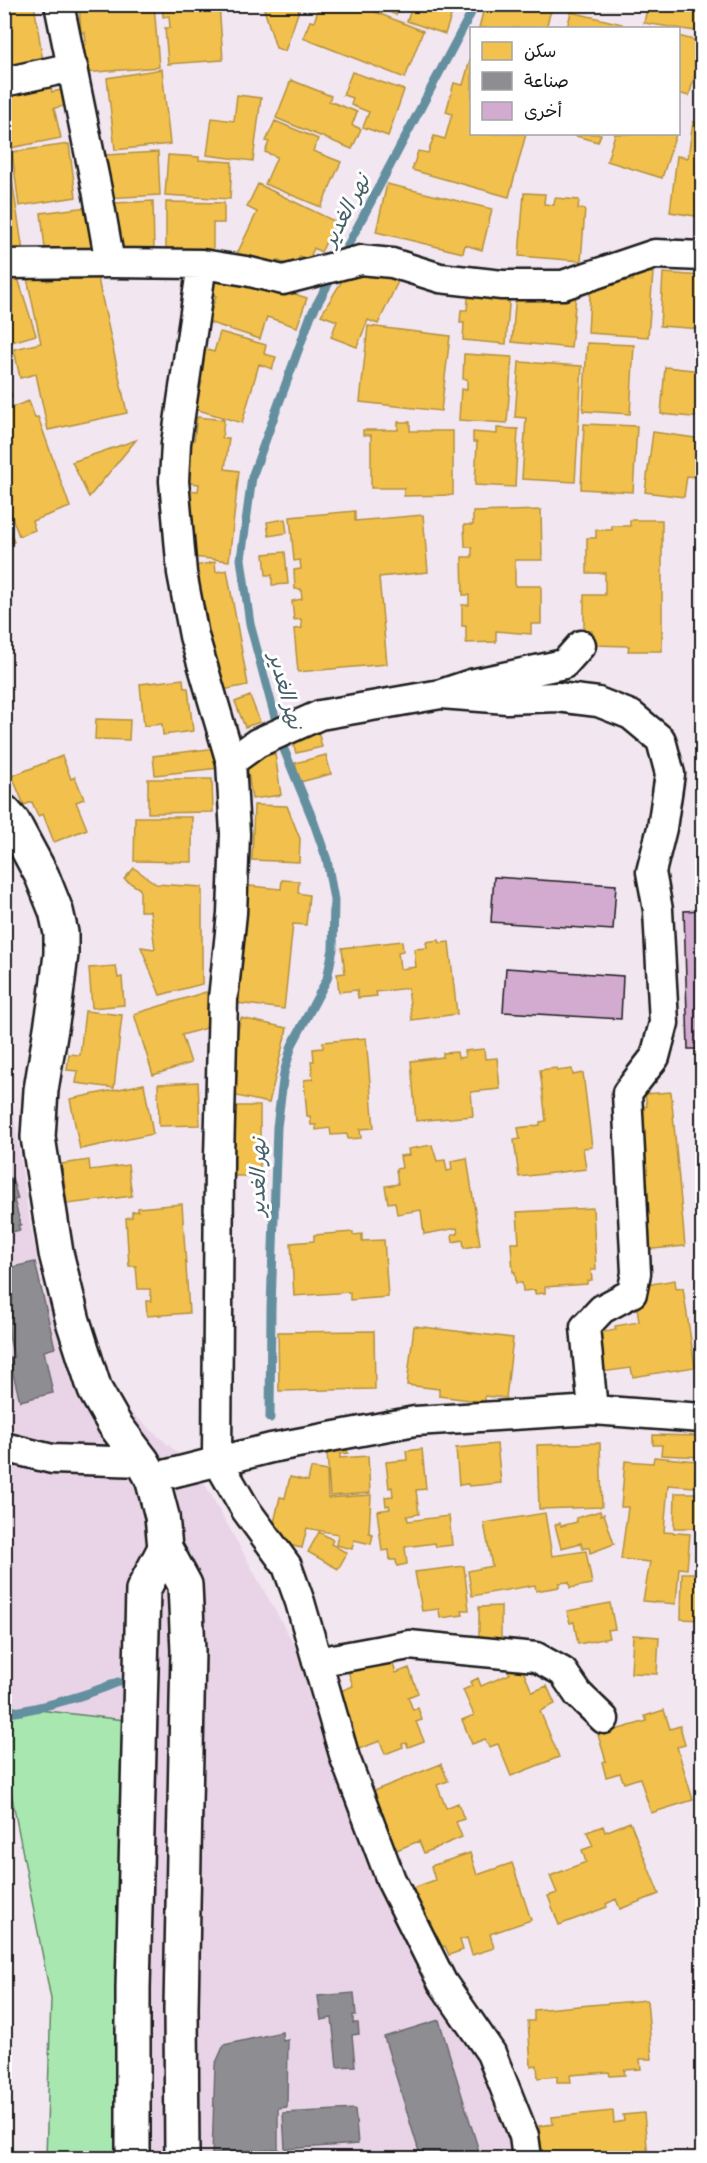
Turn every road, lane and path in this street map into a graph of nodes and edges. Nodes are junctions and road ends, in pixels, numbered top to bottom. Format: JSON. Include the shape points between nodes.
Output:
{"nodes":[{"id":1,"x":59,"y":4,"type":"edge"},
{"id":2,"x":73,"y":67,"type":"junction"},
{"id":3,"x":4,"y":82,"type":"edge"},
{"id":4,"x":702,"y":256,"type":"edge"},
{"id":5,"x":110,"y":263,"type":"junction"},
{"id":6,"x":4,"y":264,"type":"edge"},
{"id":7,"x":202,"y":264,"type":"junction"},
{"id":8,"x":581,"y":645,"type":"dead end"},
{"id":9,"x":441,"y":694,"type":"junction"},
{"id":10,"x":231,"y":762,"type":"junction"},
{"id":11,"x":4,"y":812,"type":"edge"},
{"id":12,"x":593,"y":1410,"type":"junction"},
{"id":13,"x":702,"y":1418,"type":"edge"},
{"id":14,"x":4,"y":1447,"type":"edge"},
{"id":15,"x":217,"y":1460,"type":"junction"},
{"id":16,"x":148,"y":1470,"type":"junction"},
{"id":17,"x":165,"y":1548,"type":"junction"},
{"id":18,"x":317,"y":1662,"type":"junction"},
{"id":19,"x":604,"y":1719,"type":"dead end"},
{"id":20,"x":133,"y":2158,"type":"edge"},
{"id":21,"x":182,"y":2158,"type":"edge"},
{"id":22,"x":527,"y":2158,"type":"edge"}],
"edges":[{"from":1,"to":2,"type":"street"},
{"from":2,"to":3,"type":"street"},
{"from":2,"to":5,"type":"street"},
{"from":4,"to":7,"type":"street","via":[[655,254],[563,285],[502,285],[440,278],[392,263],[350,262],[283,280]]},
{"from":5,"to":6,"type":"street"},
{"from":5,"to":7,"type":"street"},
{"from":7,"to":10,"type":"street","via":[[174,481],[182,573],[194,636]]},
{"from":8,"to":9,"type":"street","via":[[564,664]]},
{"from":9,"to":10,"type":"street","via":[[320,715],[257,743]]},
{"from":9,"to":12,"type":"street","via":[[598,702],[631,715],[661,740],[670,774],[651,872],[664,1023],[655,1057],[627,1093],[636,1272],[632,1293],[602,1309],[585,1327]]},
{"from":10,"to":15,"type":"street","via":[[235,834],[223,999],[218,1169]]},
{"from":11,"to":16,"type":"street","via":[[42,876],[61,933],[38,1137],[56,1253],[95,1390]]},
{"from":12,"to":13,"type":"street"},
{"from":12,"to":15,"type":"street","via":[[415,1421]]},
{"from":14,"to":16,"type":"street","via":[[52,1459]]},
{"from":15,"to":16,"type":"street"},
{"from":15,"to":18,"type":"street","via":[[246,1510],[287,1566]]},
{"from":16,"to":17,"type":"street","via":[[162,1516]]},
{"from":17,"to":20,"type":"street","via":[[143,1590]]},
{"from":17,"to":21,"type":"street","via":[[185,1585],[188,1617]]},
{"from":18,"to":19,"type":"street","via":[[409,1645],[536,1657],[563,1672],[578,1694]]},
{"from":18,"to":22,"type":"street","via":[[345,1758],[391,1880],[442,1982],[491,2053],[524,2136]]}]}
